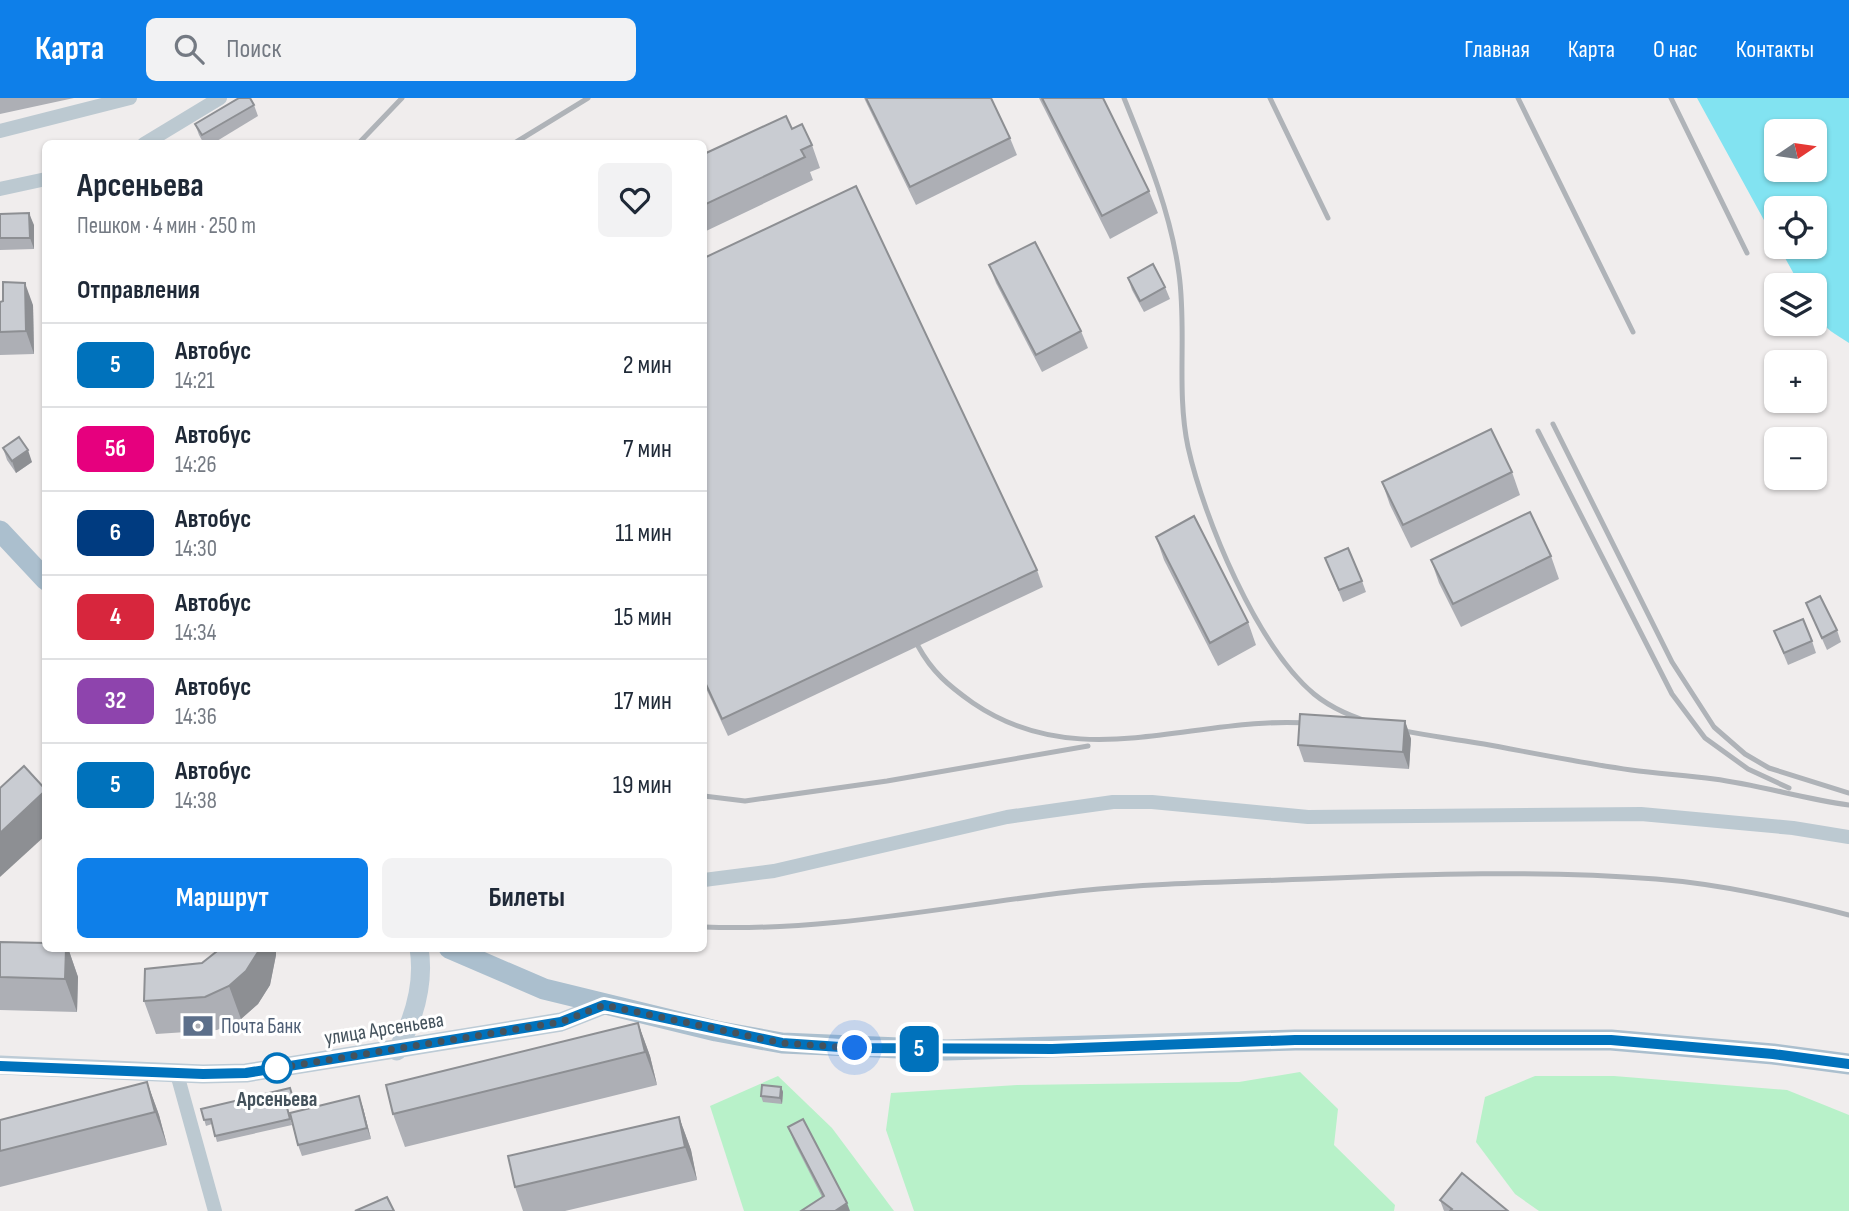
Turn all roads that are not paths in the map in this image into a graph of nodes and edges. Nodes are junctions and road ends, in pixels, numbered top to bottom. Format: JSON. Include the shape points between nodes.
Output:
{"nodes":[{"id":1,"x":130,"y":98,"type":"edge"},
{"id":2,"x":220,"y":98,"type":"edge"},
{"id":3,"x":0,"y":131,"type":"edge"},
{"id":4,"x":151,"y":140,"type":"edge"},
{"id":5,"x":42,"y":180,"type":"edge"},
{"id":6,"x":0,"y":189,"type":"edge"},
{"id":7,"x":0,"y":531,"type":"edge"},
{"id":8,"x":42,"y":576,"type":"edge"},
{"id":9,"x":1849,"y":837,"type":"edge"},
{"id":10,"x":707,"y":880,"type":"edge"},
{"id":11,"x":420,"y":952,"type":"edge"},
{"id":12,"x":458,"y":952,"type":"edge"},
{"id":13,"x":604,"y":1005,"type":"junction"},
{"id":14,"x":397,"y":1051,"type":"junction"},
{"id":15,"x":1849,"y":1064,"type":"edge"},
{"id":16,"x":0,"y":1065,"type":"edge"},
{"id":17,"x":177,"y":1074,"type":"junction"},
{"id":18,"x":215,"y":1211,"type":"edge"}],
"edges":[{"from":1,"to":3,"type":"street"},
{"from":2,"to":4,"type":"street"},
{"from":5,"to":6,"type":"street"},
{"from":7,"to":8,"type":"main road"},
{"from":9,"to":10,"type":"street","via":[[1641,814],[1308,817],[1113,802],[1007,817],[774,871]]},
{"from":11,"to":14,"type":"main road","via":[[422,966],[413,1019]]},
{"from":12,"to":13,"type":"main road","via":[[544,989]]},
{"from":13,"to":14,"type":"main road","name":"улица Арсеньева","via":[[561,1022]]},
{"from":13,"to":15,"type":"main road","via":[[782,1043],[855,1048],[1611,1040]]},
{"from":14,"to":17,"type":"main road","name":"улица Арсеньева","via":[[246,1073]]},
{"from":16,"to":17,"type":"main road","name":"улица Арсеньева"},
{"from":17,"to":18,"type":"street"}]}
